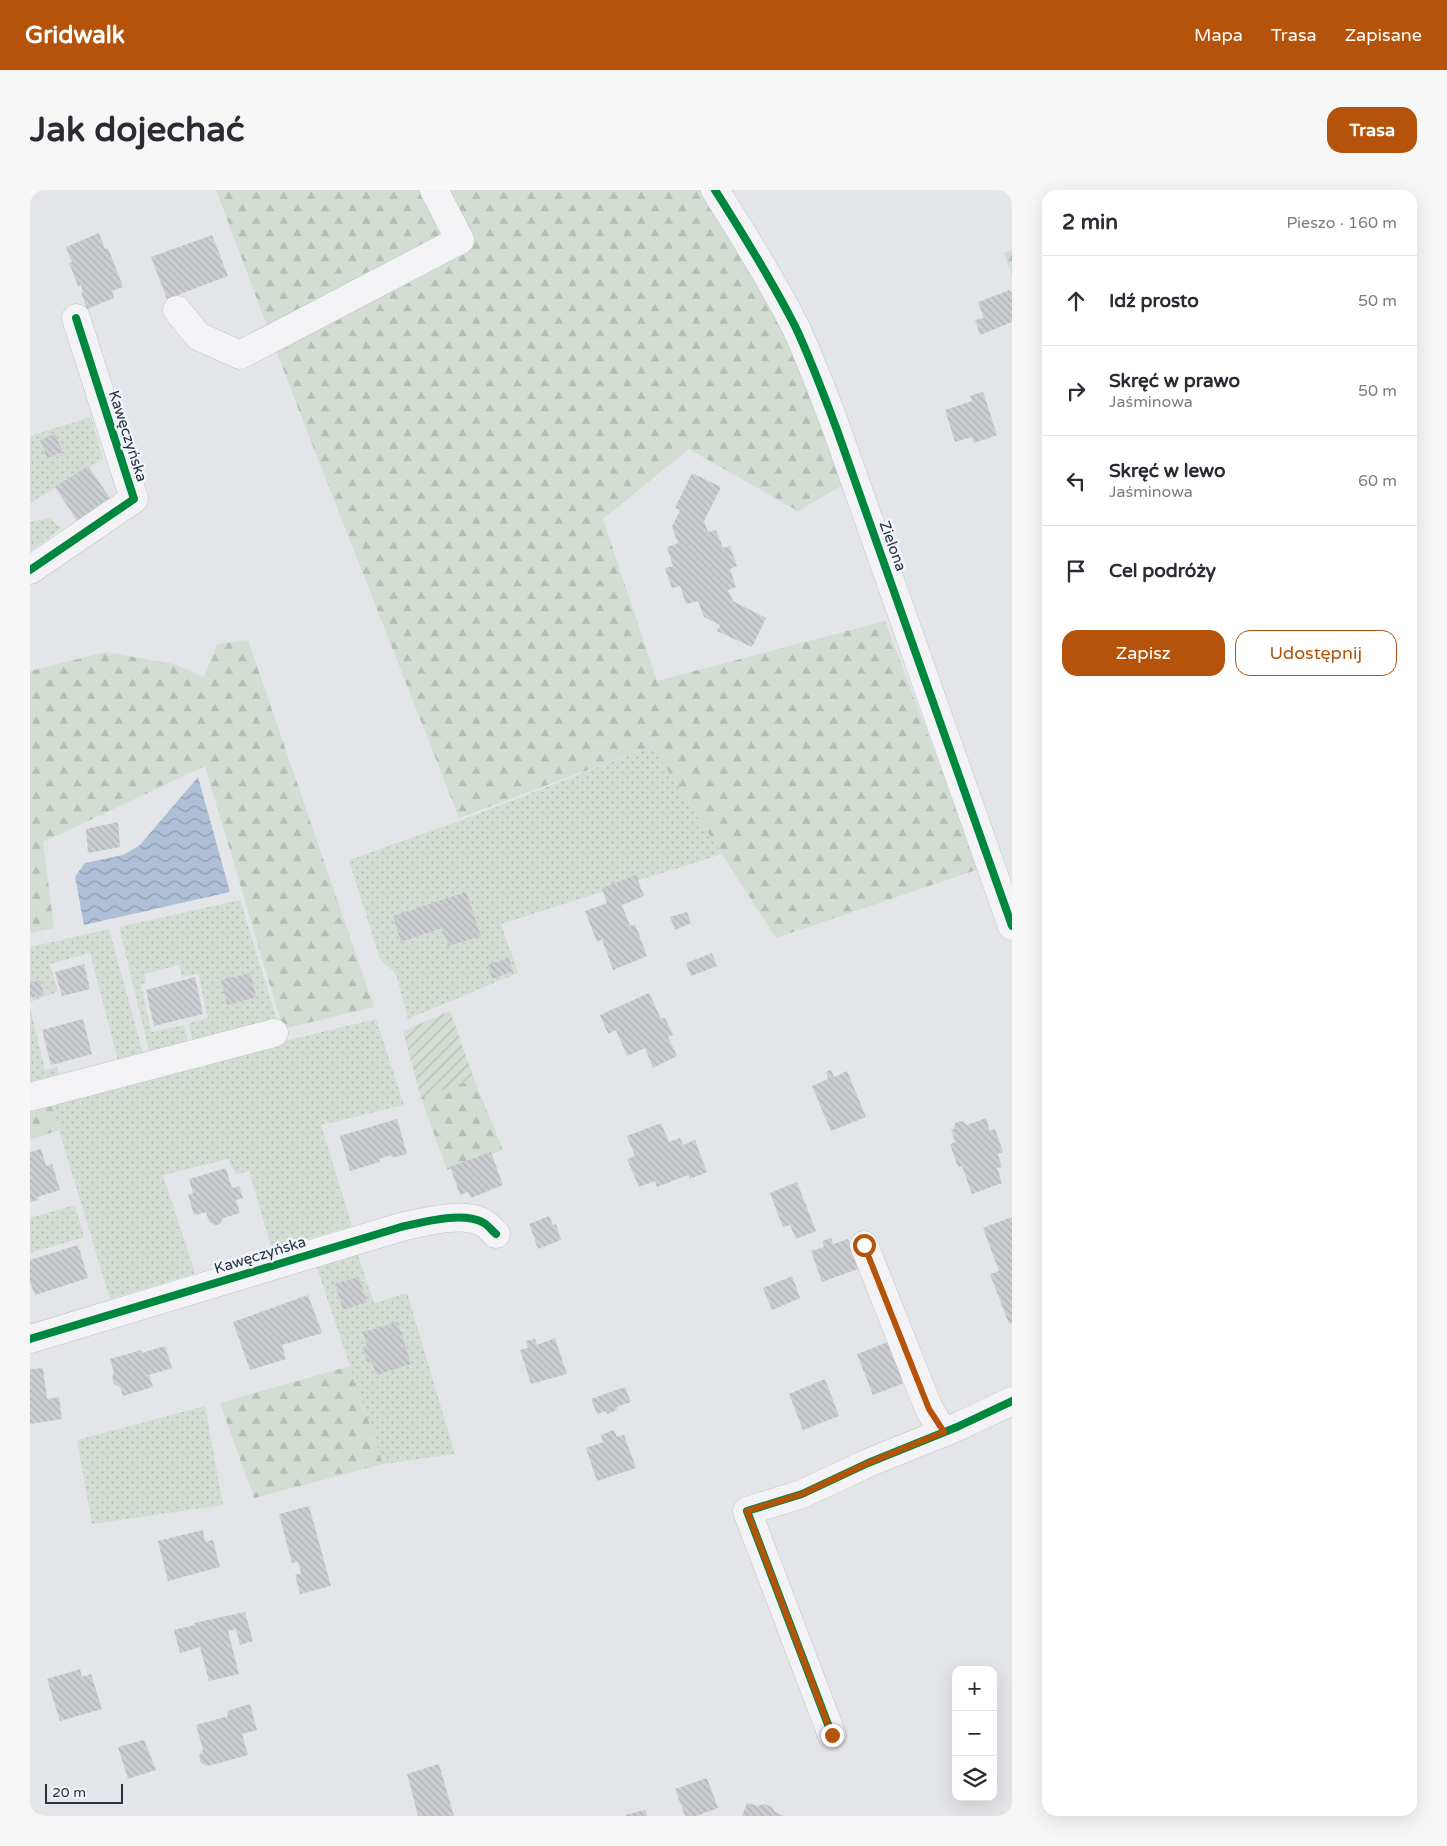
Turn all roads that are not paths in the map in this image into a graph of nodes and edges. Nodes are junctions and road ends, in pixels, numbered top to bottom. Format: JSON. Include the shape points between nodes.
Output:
{"nodes":[{"id":1,"x":434,"y":190,"type":"edge"},
{"id":2,"x":714,"y":190,"type":"edge"},
{"id":3,"x":177,"y":310,"type":"dead end"},
{"id":4,"x":76,"y":318,"type":"dead end"},
{"id":5,"x":30,"y":570,"type":"edge"},
{"id":6,"x":1012,"y":926,"type":"edge"},
{"id":7,"x":274,"y":1034,"type":"dead end"},
{"id":8,"x":30,"y":1097,"type":"edge"},
{"id":9,"x":496,"y":1234,"type":"dead end"},
{"id":10,"x":864,"y":1245,"type":"dead end"},
{"id":11,"x":30,"y":1339,"type":"edge"},
{"id":12,"x":1012,"y":1401,"type":"edge"},
{"id":13,"x":944,"y":1432,"type":"junction"},
{"id":14,"x":832,"y":1735,"type":"dead end"}],
"edges":[{"from":1,"to":3,"type":"street","via":[[460,240],[240,355],[198,336]]},
{"from":2,"to":6,"type":"street","name":"Zielona","via":[[794,325],[813,365]]},
{"from":4,"to":5,"type":"street","name":"Kawęczyńska","via":[[134,499]]},
{"from":7,"to":8,"type":"street"},
{"from":9,"to":11,"type":"street","name":"Kawęczyńska","via":[[485,1223],[468,1218],[442,1218],[401,1226]]},
{"from":10,"to":13,"type":"street","via":[[929,1409]]},
{"from":12,"to":13,"type":"street"},
{"from":13,"to":14,"type":"street","via":[[802,1494],[747,1511]]}]}
